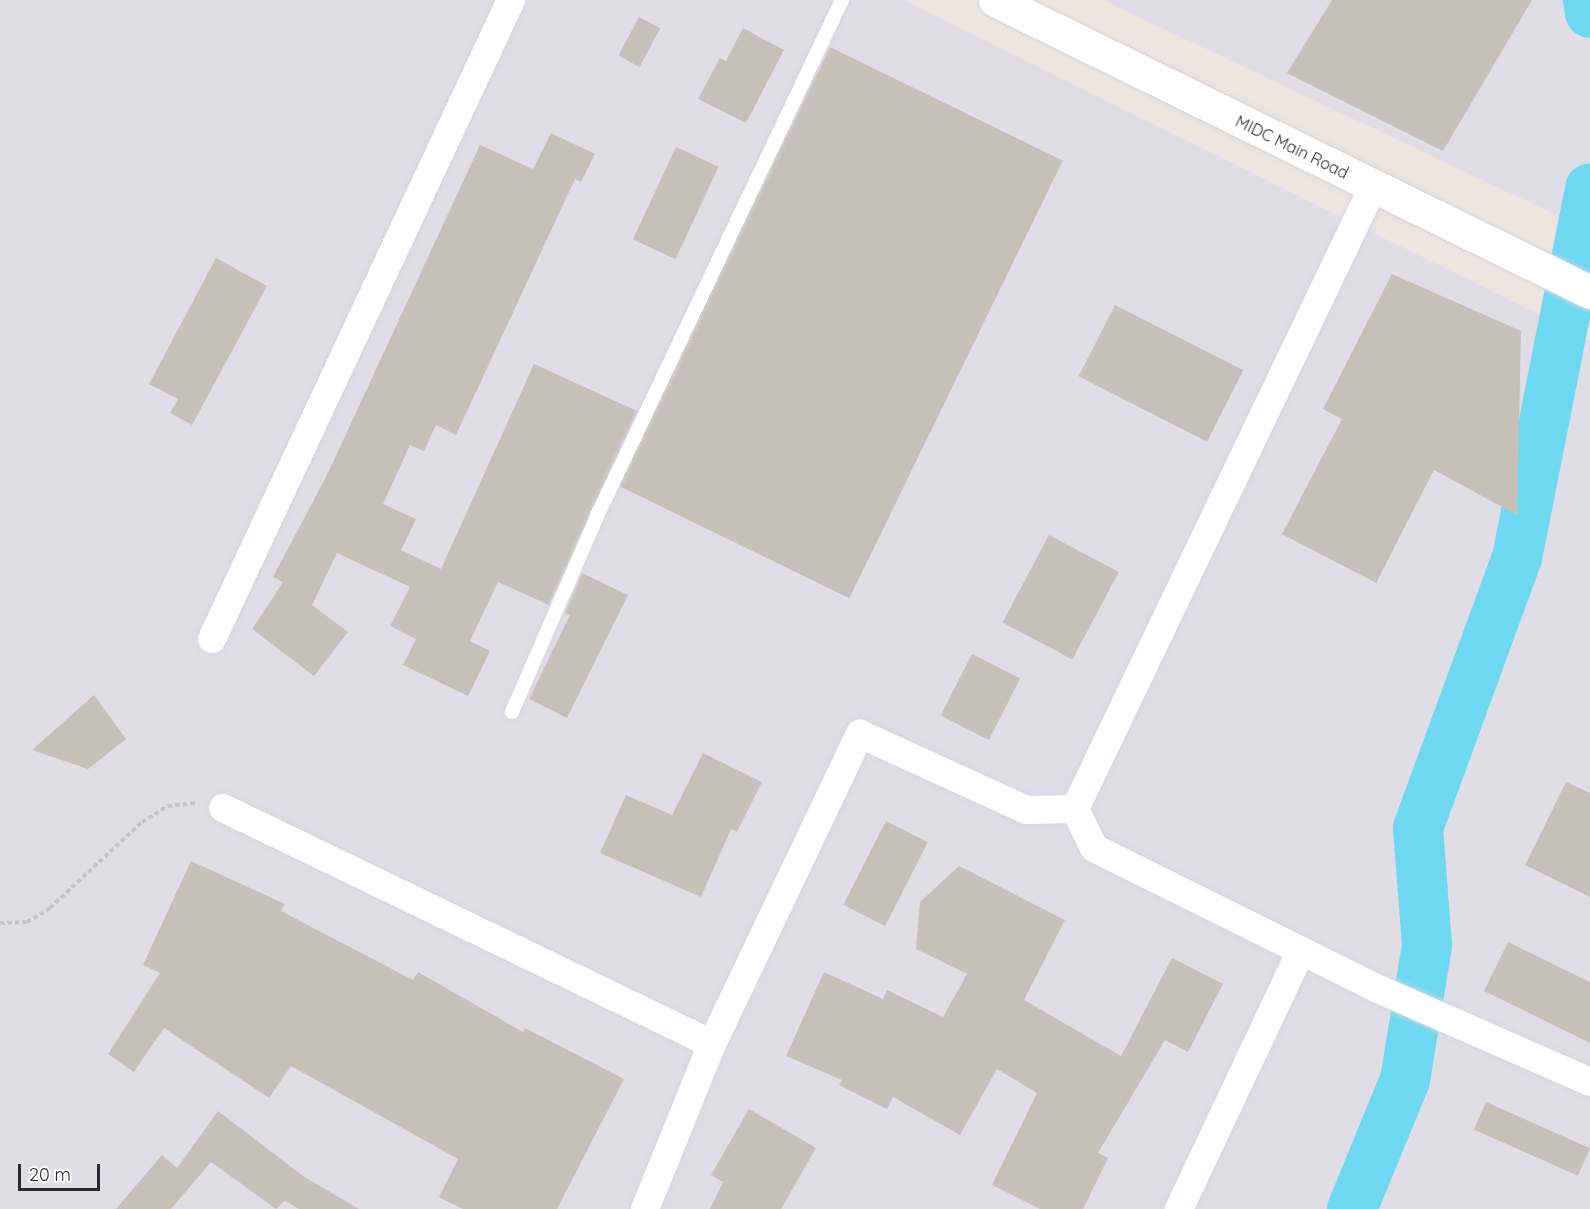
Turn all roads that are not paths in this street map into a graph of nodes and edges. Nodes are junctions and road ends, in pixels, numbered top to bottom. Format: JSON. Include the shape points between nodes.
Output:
{"nodes":[{"id":1,"x":512,"y":0,"type":"edge"},
{"id":2,"x":842,"y":0,"type":"edge"},
{"id":3,"x":995,"y":0,"type":"edge"},
{"id":4,"x":1373,"y":187,"type":"junction"},
{"id":5,"x":1590,"y":292,"type":"edge"},
{"id":6,"x":212,"y":639,"type":"dead end"},
{"id":7,"x":512,"y":712,"type":"dead end"},
{"id":8,"x":224,"y":808,"type":"road end"},
{"id":9,"x":1075,"y":809,"type":"junction"},
{"id":10,"x":1301,"y":951,"type":"junction"},
{"id":11,"x":712,"y":1044,"type":"junction"},
{"id":12,"x":1590,"y":1082,"type":"edge"},
{"id":13,"x":645,"y":1209,"type":"edge"},
{"id":14,"x":1179,"y":1209,"type":"edge"}],
"edges":[{"from":1,"to":6,"type":"street"},
{"from":2,"to":7,"type":"lane","via":[[598,514]]},
{"from":3,"to":4,"type":"street","name":"MIDC Main Road"},
{"from":4,"to":5,"type":"street","name":"MIDC Main Road"},
{"from":4,"to":9,"type":"street"},
{"from":8,"to":11,"type":"street"},
{"from":9,"to":10,"type":"street","via":[[1094,848]]},
{"from":9,"to":11,"type":"street","via":[[1027,810],[860,734]]},
{"from":10,"to":12,"type":"street"},
{"from":10,"to":14,"type":"street"},
{"from":11,"to":13,"type":"street"}]}
